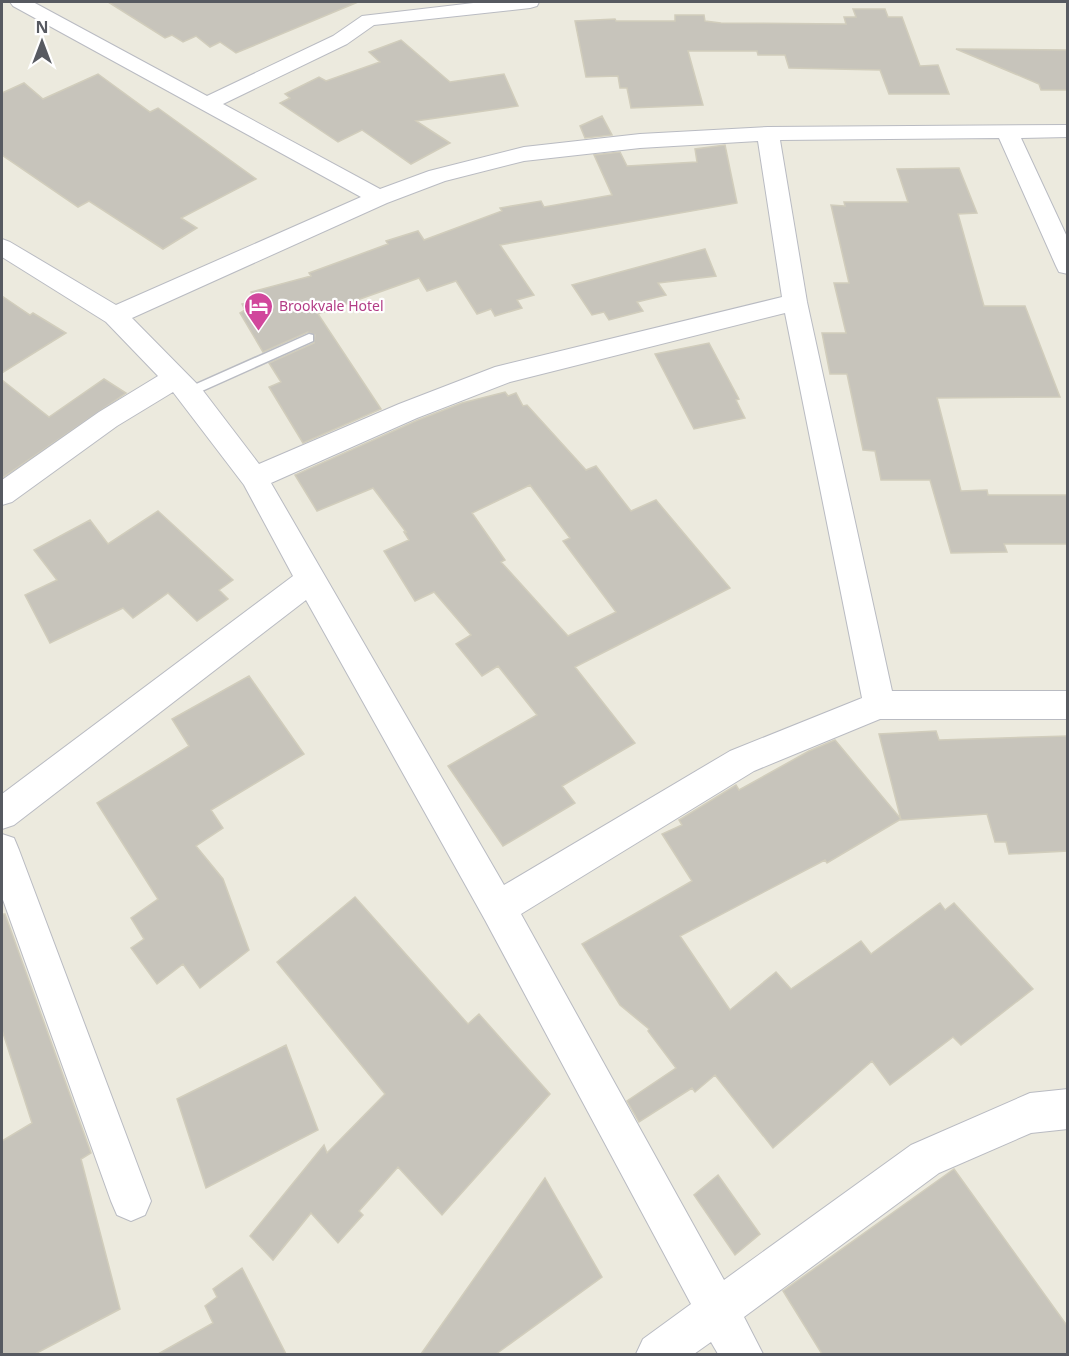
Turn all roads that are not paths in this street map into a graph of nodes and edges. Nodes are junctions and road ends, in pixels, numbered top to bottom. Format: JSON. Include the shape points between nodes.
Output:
{"nodes":[{"id":1,"x":20,"y":2,"type":"edge"},
{"id":2,"x":530,"y":2,"type":"edge"},
{"id":3,"x":366,"y":11,"type":"edge"},
{"id":4,"x":207,"y":104,"type":"junction"},
{"id":5,"x":1007,"y":131,"type":"junction"},
{"id":6,"x":1068,"y":131,"type":"edge"},
{"id":7,"x":768,"y":134,"type":"junction"},
{"id":8,"x":379,"y":198,"type":"junction"},
{"id":9,"x":6,"y":255,"type":"edge"},
{"id":10,"x":1068,"y":266,"type":"edge"},
{"id":11,"x":795,"y":302,"type":"junction"},
{"id":12,"x":115,"y":316,"type":"junction"},
{"id":13,"x":309,"y":338,"type":"dead end"},
{"id":14,"x":182,"y":385,"type":"junction"},
{"id":15,"x":254,"y":478,"type":"junction"},
{"id":16,"x":2,"y":494,"type":"edge"},
{"id":17,"x":310,"y":580,"type":"junction"},
{"id":18,"x":879,"y":705,"type":"junction"},
{"id":19,"x":1068,"y":705,"type":"edge"},
{"id":20,"x":2,"y":814,"type":"edge"},
{"id":21,"x":2,"y":850,"type":"edge"},
{"id":22,"x":498,"y":908,"type":"junction"},
{"id":23,"x":1068,"y":1109,"type":"edge"},
{"id":24,"x":131,"y":1201,"type":"dead end"},
{"id":25,"x":716,"y":1311,"type":"junction"},
{"id":26,"x":658,"y":1354,"type":"edge"},
{"id":27,"x":741,"y":1354,"type":"edge"}],
"edges":[{"from":1,"to":4,"type":"street"},
{"from":2,"to":3,"type":"street"},
{"from":3,"to":4,"type":"street","via":[[340,40]]},
{"from":4,"to":8,"type":"street"},
{"from":5,"to":6,"type":"street"},
{"from":5,"to":7,"type":"street"},
{"from":5,"to":10,"type":"street"},
{"from":7,"to":8,"type":"street","via":[[640,141],[524,154],[437,176]]},
{"from":7,"to":11,"type":"street"},
{"from":8,"to":12,"type":"street"},
{"from":9,"to":12,"type":"street"},
{"from":11,"to":15,"type":"street","via":[[504,374]]},
{"from":11,"to":18,"type":"street"},
{"from":12,"to":14,"type":"street"},
{"from":13,"to":14,"type":"lane"},
{"from":14,"to":15,"type":"street"},
{"from":14,"to":16,"type":"street","via":[[108,419]]},
{"from":15,"to":17,"type":"street"},
{"from":17,"to":20,"type":"street"},
{"from":17,"to":22,"type":"street"},
{"from":18,"to":19,"type":"street"},
{"from":18,"to":22,"type":"street","via":[[742,761]]},
{"from":21,"to":24,"type":"street"},
{"from":22,"to":25,"type":"street"},
{"from":23,"to":25,"type":"street","via":[[1030,1113],[925,1159]]},
{"from":25,"to":26,"type":"street"},
{"from":25,"to":27,"type":"street"}]}
